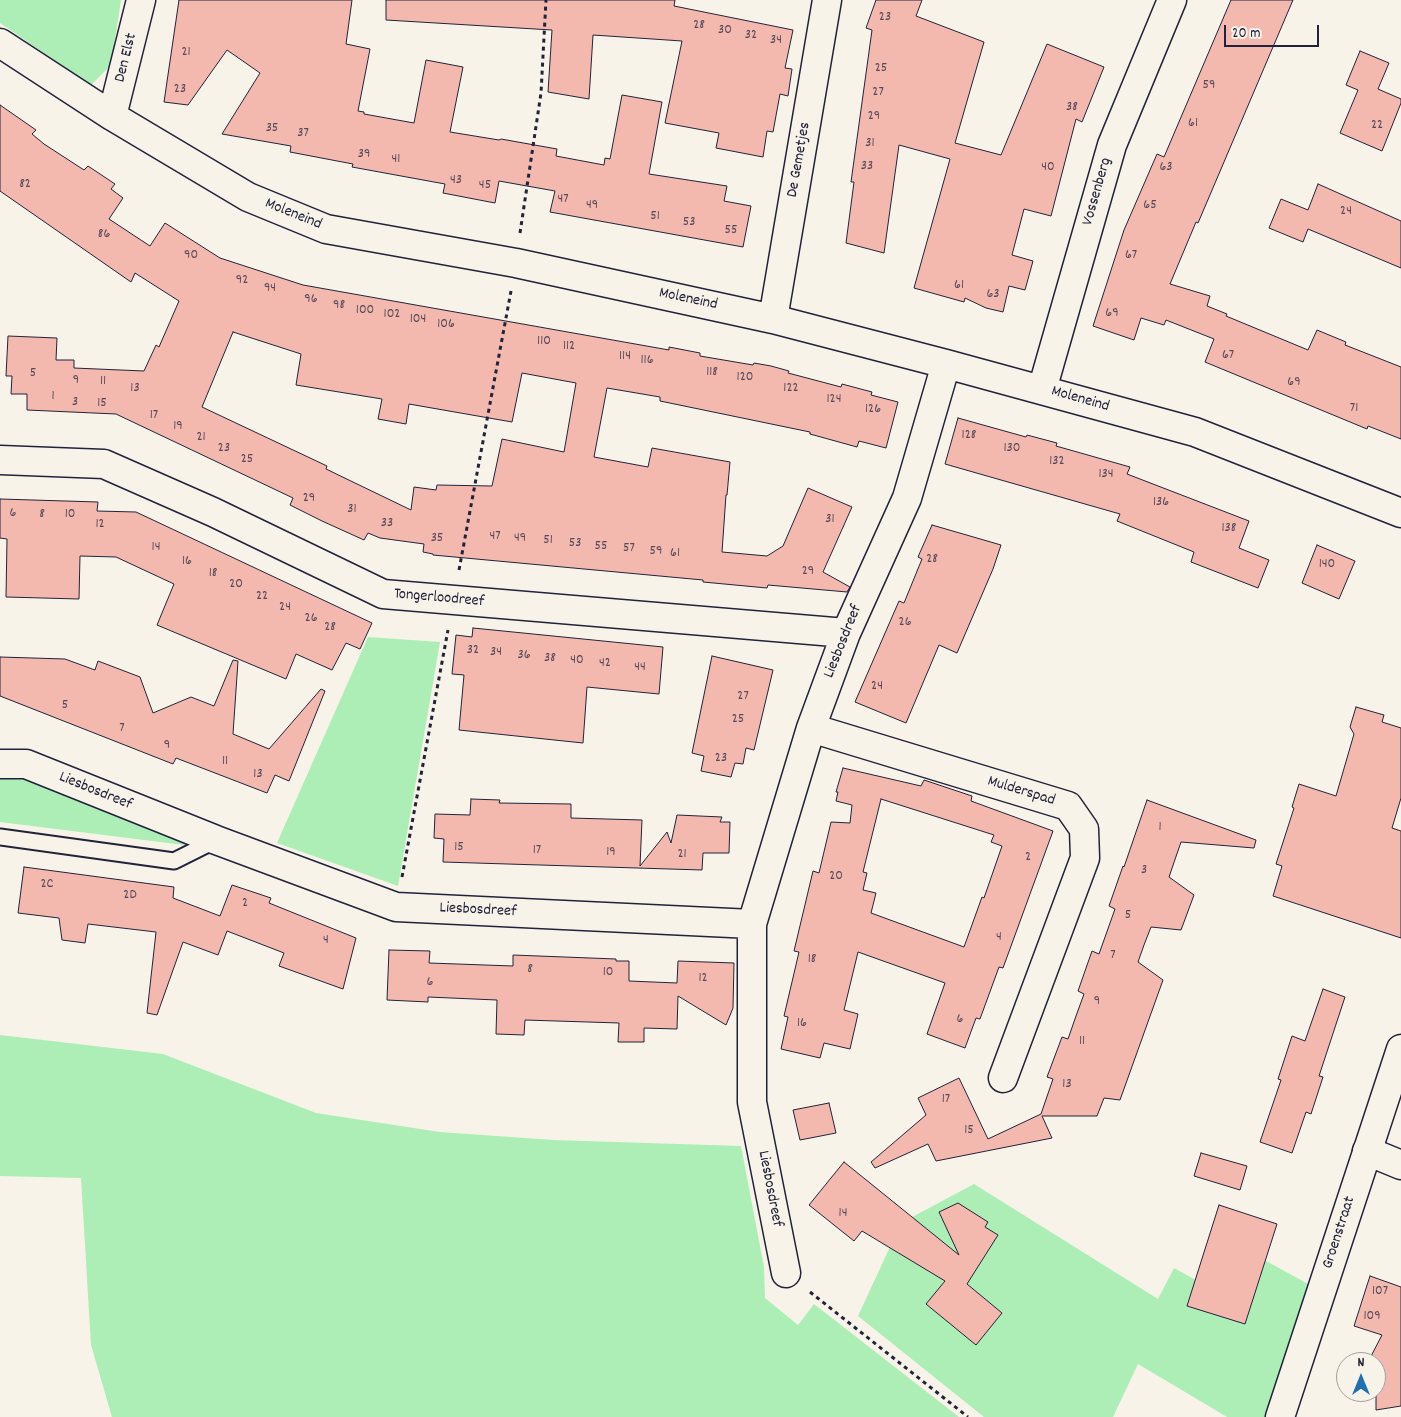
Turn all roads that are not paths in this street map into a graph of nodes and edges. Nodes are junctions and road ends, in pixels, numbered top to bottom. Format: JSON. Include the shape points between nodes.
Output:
{"nodes":[{"id":1,"x":141,"y":0,"type":"edge"},
{"id":2,"x":827,"y":0,"type":"edge"},
{"id":3,"x":1172,"y":0,"type":"edge"},
{"id":4,"x":0,"y":43,"type":"edge"},
{"id":5,"x":112,"y":116,"type":"junction"},
{"id":6,"x":773,"y":319,"type":"junction"},
{"id":7,"x":946,"y":364,"type":"junction"},
{"id":8,"x":1042,"y":390,"type":"junction"},
{"id":9,"x":0,"y":460,"type":"edge"},
{"id":10,"x":1401,"y":513,"type":"edge"},
{"id":11,"x":846,"y":633,"type":"junction"},
{"id":12,"x":811,"y":728,"type":"junction"},
{"id":13,"x":0,"y":764,"type":"edge"},
{"id":14,"x":0,"y":837,"type":"edge"},
{"id":15,"x":216,"y":840,"type":"junction"},
{"id":16,"x":752,"y":924,"type":"junction"},
{"id":17,"x":1401,"y":1049,"type":"edge"},
{"id":18,"x":1003,"y":1078,"type":"dead end"},
{"id":19,"x":1367,"y":1151,"type":"junction"},
{"id":20,"x":1401,"y":1165,"type":"edge"},
{"id":21,"x":786,"y":1273,"type":"road end"},
{"id":22,"x":1280,"y":1417,"type":"edge"}],
"edges":[{"from":1,"to":5,"type":"street","name":"Den Elst"},
{"from":2,"to":6,"type":"street","name":"De Gemetjes"},
{"from":3,"to":8,"type":"street","name":"Vossenberg","via":[[1112,145]]},
{"from":4,"to":5,"type":"street","name":"Moleneind"},
{"from":5,"to":6,"type":"street","name":"Moleneind","via":[[248,197],[326,229],[516,263]]},
{"from":6,"to":7,"type":"street","name":"Moleneind"},
{"from":7,"to":8,"type":"street","name":"Moleneind"},
{"from":7,"to":11,"type":"street","name":"Liesbosdreef","via":[[907,498]]},
{"from":8,"to":10,"type":"street","name":"Moleneind","via":[[1194,432]]},
{"from":9,"to":11,"type":"street","name":"Tongerloodreef","via":[[104,464],[213,512],[383,594]]},
{"from":11,"to":12,"type":"street","name":"Liesbosdreef"},
{"from":12,"to":16,"type":"street","name":"Liesbosdreef"},
{"from":12,"to":18,"type":"street","name":"Mulderspad","via":[[1068,806],[1084,830],[1086,858]]},
{"from":13,"to":15,"type":"street","name":"Liesbosdreef","via":[[26,764]]},
{"from":14,"to":15,"type":"lane","via":[[174,861]]},
{"from":15,"to":16,"type":"street","name":"Liesbosdreef","via":[[396,908]]},
{"from":16,"to":21,"type":"street","name":"Liesbosdreef","via":[[752,1102]]},
{"from":17,"to":19,"type":"street","name":"Groenstraat"},
{"from":19,"to":20,"type":"street"},
{"from":19,"to":22,"type":"street","name":"Groenstraat"}]}
